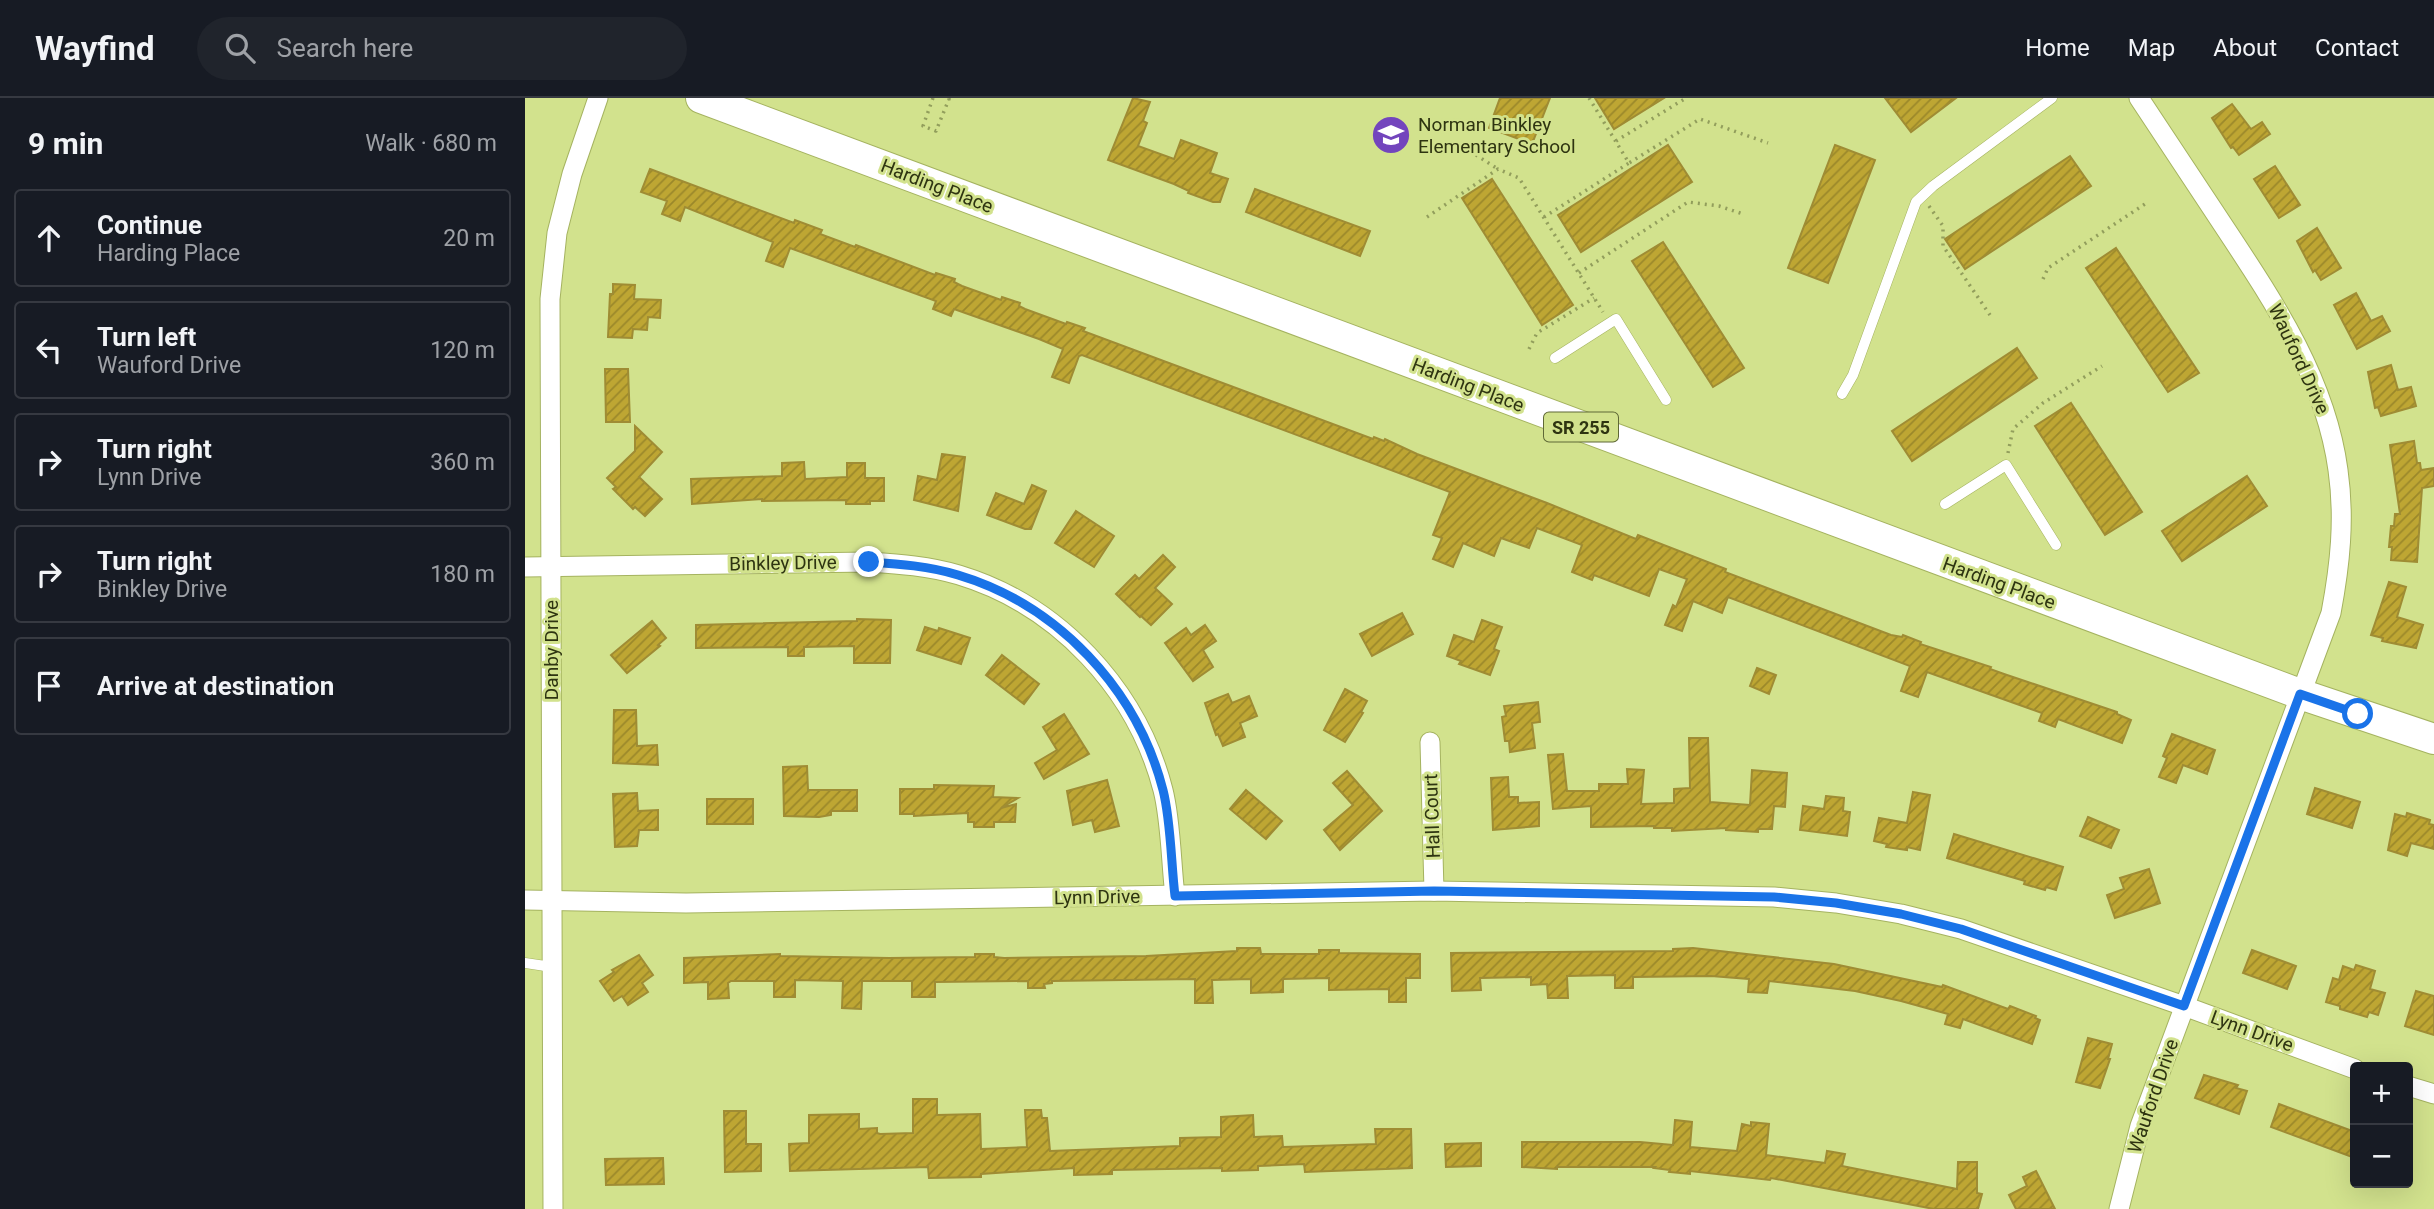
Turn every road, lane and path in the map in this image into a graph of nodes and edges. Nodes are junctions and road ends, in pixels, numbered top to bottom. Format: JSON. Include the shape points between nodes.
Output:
{"nodes":[{"id":1,"x":598,"y":98,"type":"edge"},
{"id":2,"x":701,"y":98,"type":"edge"},
{"id":3,"x":933,"y":98,"type":"edge"},
{"id":4,"x":946,"y":98,"type":"edge"},
{"id":5,"x":1588,"y":98,"type":"edge"},
{"id":6,"x":1686,"y":98,"type":"edge"},
{"id":7,"x":2052,"y":98,"type":"edge"},
{"id":8,"x":2139,"y":98,"type":"edge"},
{"id":9,"x":1616,"y":141,"type":"junction"},
{"id":10,"x":1768,"y":143,"type":"dead end"},
{"id":11,"x":1450,"y":144,"type":"dead end"},
{"id":12,"x":1629,"y":163,"type":"junction"},
{"id":13,"x":1498,"y":169,"type":"junction"},
{"id":14,"x":1922,"y":195,"type":"junction"},
{"id":15,"x":2145,"y":204,"type":"dead end"},
{"id":16,"x":1743,"y":214,"type":"dead end"},
{"id":17,"x":1427,"y":217,"type":"dead end"},
{"id":18,"x":1544,"y":217,"type":"junction"},
{"id":19,"x":1579,"y":273,"type":"junction"},
{"id":20,"x":2043,"y":279,"type":"dead end"},
{"id":21,"x":1594,"y":298,"type":"junction"},
{"id":22,"x":1990,"y":315,"type":"dead end"},
{"id":23,"x":1610,"y":323,"type":"junction"},
{"id":24,"x":1529,"y":349,"type":"dead end"},
{"id":25,"x":1555,"y":358,"type":"dead end"},
{"id":26,"x":2102,"y":366,"type":"dead end"},
{"id":27,"x":1842,"y":394,"type":"dead end"},
{"id":28,"x":1666,"y":400,"type":"dead end"},
{"id":29,"x":2006,"y":465,"type":"junction"},
{"id":30,"x":1945,"y":504,"type":"dead end"},
{"id":31,"x":2056,"y":545,"type":"dead end"},
{"id":32,"x":525,"y":567,"type":"edge"},
{"id":33,"x":551,"y":567,"type":"junction"},
{"id":34,"x":2300,"y":694,"type":"junction"},
{"id":35,"x":2434,"y":739,"type":"edge"},
{"id":36,"x":1430,"y":742,"type":"dead end"},
{"id":37,"x":1434,"y":891,"type":"junction"},
{"id":38,"x":1175,"y":896,"type":"junction"},
{"id":39,"x":552,"y":900,"type":"junction"},
{"id":40,"x":525,"y":901,"type":"edge"},
{"id":41,"x":525,"y":963,"type":"edge"},
{"id":42,"x":552,"y":967,"type":"junction"},
{"id":43,"x":2184,"y":1006,"type":"junction"},
{"id":44,"x":2350,"y":1067,"type":"edge"},
{"id":45,"x":2413,"y":1088,"type":"edge"},
{"id":46,"x":2434,"y":1094,"type":"edge"},
{"id":47,"x":553,"y":1209,"type":"edge"},
{"id":48,"x":2119,"y":1209,"type":"edge"}],
"edges":[{"from":1,"to":33,"type":"street","name":"Danby Drive","via":[[557,233],[550,299]]},
{"from":2,"to":34,"type":"main road","name":"Harding Place","number":"SR 255"},
{"from":3,"to":4,"type":"path","via":[[923,126],[936,131]]},
{"from":5,"to":9,"type":"path"},
{"from":6,"to":9,"type":"path"},
{"from":7,"to":14,"type":"lane"},
{"from":8,"to":34,"type":"street","name":"Wauford Drive","via":[[2278,309],[2329,423],[2339,470],[2339,565],[2331,613]]},
{"from":9,"to":12,"type":"path"},
{"from":10,"to":12,"type":"path","via":[[1700,119]]},
{"from":11,"to":13,"type":"path"},
{"from":12,"to":18,"type":"path"},
{"from":13,"to":17,"type":"path"},
{"from":13,"to":18,"type":"path","via":[[1519,178]]},
{"from":14,"to":22,"type":"path","via":[[1943,226],[1944,246]]},
{"from":14,"to":27,"type":"lane","via":[[1912,209],[1853,375]]},
{"from":15,"to":20,"type":"path","via":[[2048,268]]},
{"from":16,"to":19,"type":"path","via":[[1688,202]]},
{"from":18,"to":19,"type":"path"},
{"from":19,"to":21,"type":"path"},
{"from":21,"to":23,"type":"path"},
{"from":21,"to":24,"type":"path","via":[[1537,333]]},
{"from":23,"to":25,"type":"lane"},
{"from":23,"to":28,"type":"lane","via":[[1616,319]]},
{"from":26,"to":29,"type":"path","via":[[2043,403],[2013,429]]},
{"from":29,"to":30,"type":"lane"},
{"from":29,"to":31,"type":"lane"},
{"from":32,"to":33,"type":"street","name":"Binkley Drive"},
{"from":33,"to":38,"type":"street","name":"Binkley Drive","via":[[869,562],[958,574],[1000,590],[1075,640],[1129,710],[1163,792]]},
{"from":33,"to":39,"type":"street","name":"Danby Drive"},
{"from":34,"to":35,"type":"main road","name":"Harding Place","number":"SR 255"},
{"from":34,"to":43,"type":"street","name":"Wauford Drive"},
{"from":36,"to":37,"type":"street","name":"Hall Court"},
{"from":37,"to":38,"type":"street","name":"Lynn Drive"},
{"from":37,"to":43,"type":"street","name":"Lynn Drive","via":[[1774,897],[1836,903],[1982,935]]},
{"from":38,"to":39,"type":"street","name":"Lynn Drive","via":[[686,903]]},
{"from":39,"to":40,"type":"street","name":"Lynn Drive"},
{"from":39,"to":42,"type":"street","name":"Danby Drive"},
{"from":41,"to":42,"type":"lane"},
{"from":42,"to":47,"type":"street","name":"Danby Drive"},
{"from":43,"to":44,"type":"street","name":"Lynn Drive"},
{"from":43,"to":48,"type":"street","name":"Wauford Drive","via":[[2140,1126]]},
{"from":45,"to":46,"type":"street"}]}
